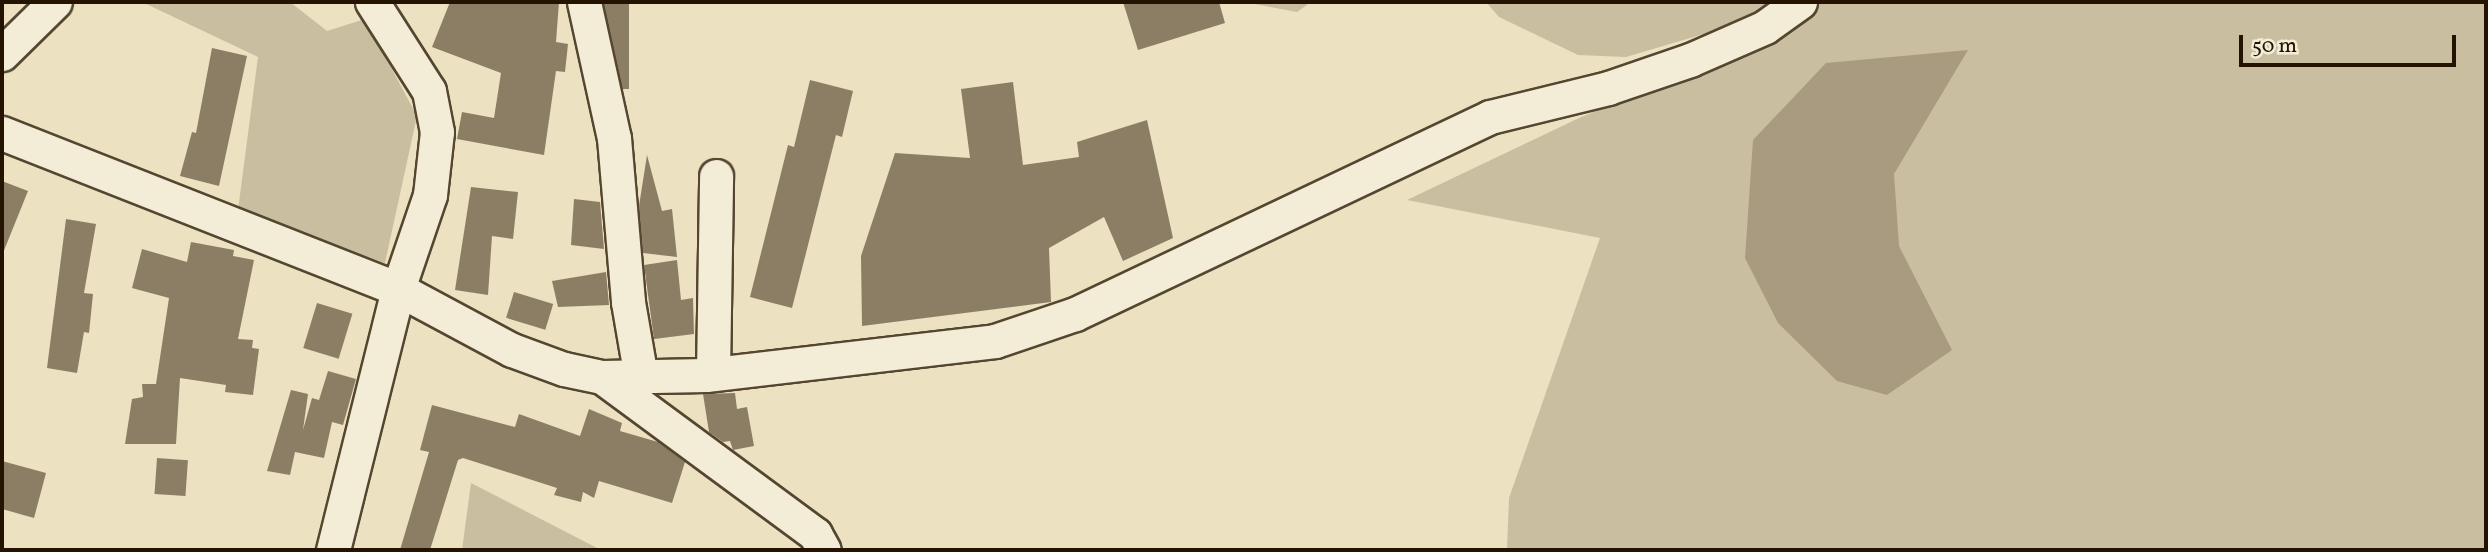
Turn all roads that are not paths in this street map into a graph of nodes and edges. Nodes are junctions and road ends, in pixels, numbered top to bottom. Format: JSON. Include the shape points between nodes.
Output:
{"nodes":[{"id":1,"x":55,"y":2,"type":"edge"},
{"id":2,"x":372,"y":2,"type":"edge"},
{"id":3,"x":584,"y":2,"type":"edge"},
{"id":4,"x":1800,"y":2,"type":"edge"},
{"id":5,"x":2,"y":54,"type":"edge"},
{"id":6,"x":2,"y":133,"type":"edge"},
{"id":7,"x":716,"y":176,"type":"dead end"},
{"id":8,"x":398,"y":289,"type":"junction"},
{"id":9,"x":713,"y":374,"type":"junction"},
{"id":10,"x":602,"y":377,"type":"junction"},
{"id":11,"x":641,"y":377,"type":"junction"},
{"id":12,"x":333,"y":550,"type":"edge"},
{"id":13,"x":824,"y":550,"type":"edge"}],
"edges":[{"from":1,"to":5,"type":"street"},
{"from":2,"to":8,"type":"street","via":[[429,91],[437,132],[430,195]]},
{"from":3,"to":11,"type":"street","via":[[614,138],[628,302]]},
{"from":4,"to":9,"type":"street","via":[[1765,27],[1690,60],[1608,88],[1490,117],[1075,314],[995,341]]},
{"from":6,"to":8,"type":"street"},
{"from":7,"to":9,"type":"street"},
{"from":8,"to":10,"type":"street","via":[[512,350]]},
{"from":8,"to":12,"type":"street"},
{"from":9,"to":11,"type":"street"},
{"from":10,"to":11,"type":"street"},
{"from":10,"to":13,"type":"street","via":[[815,534]]}]}
